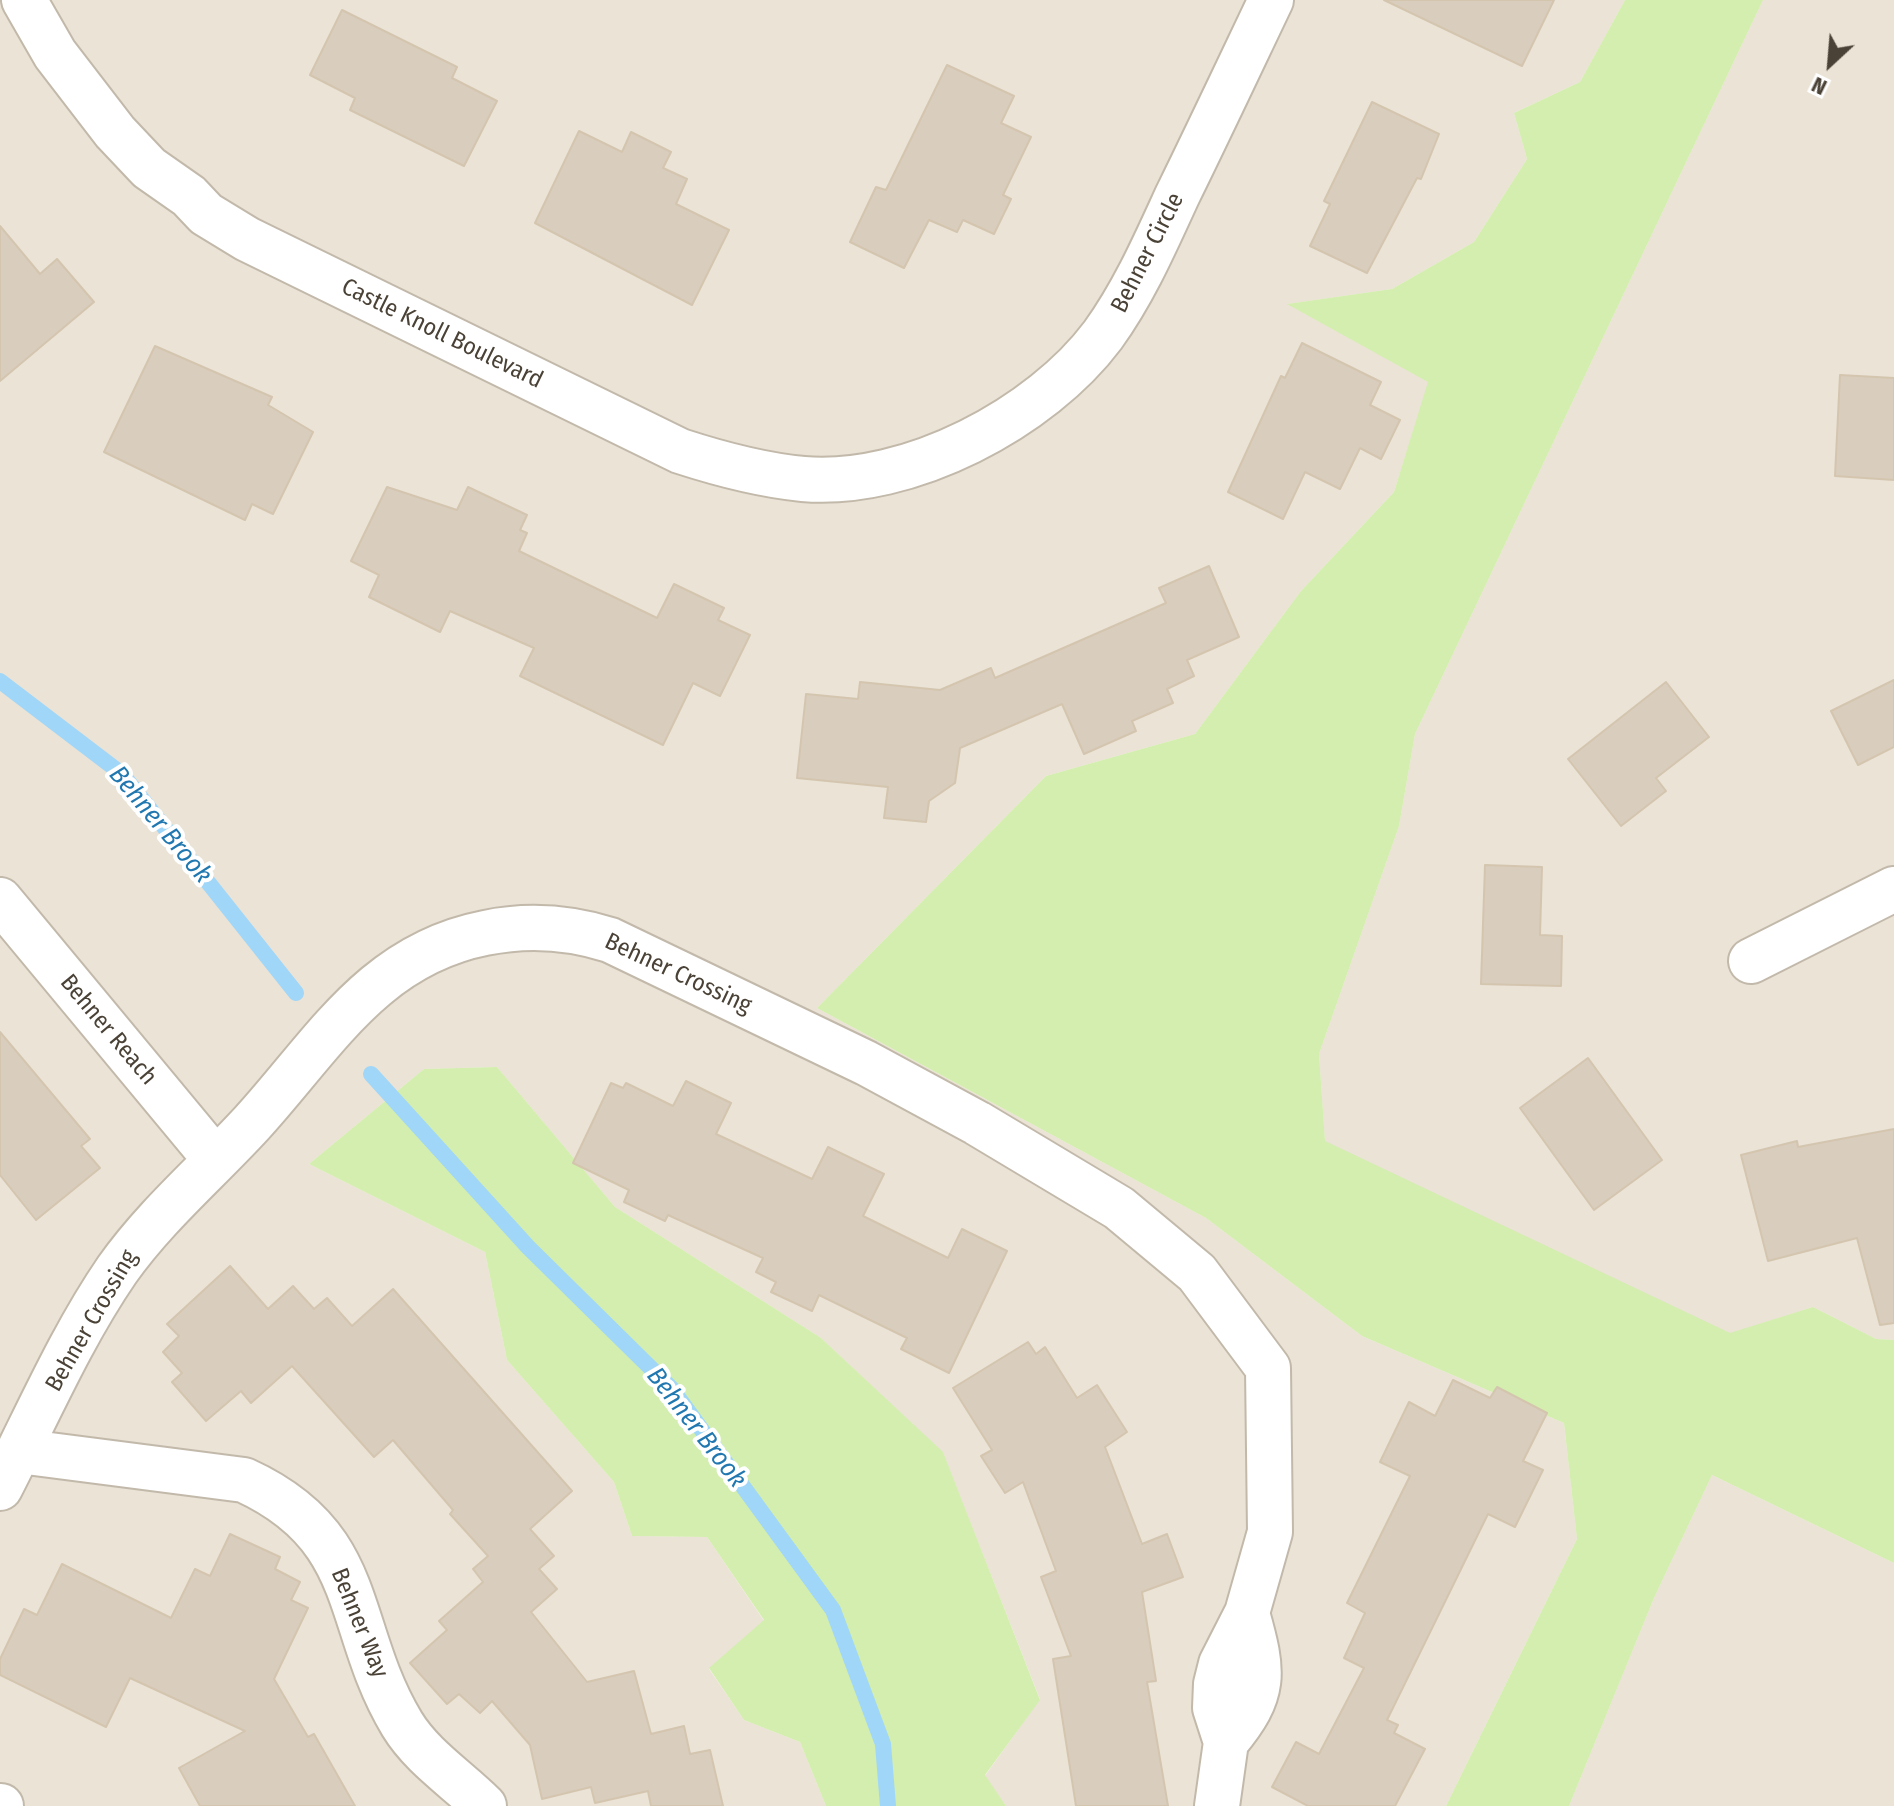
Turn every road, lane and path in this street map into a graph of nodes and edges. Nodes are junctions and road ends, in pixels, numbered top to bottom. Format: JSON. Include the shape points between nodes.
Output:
{"nodes":[{"id":1,"x":24,"y":0,"type":"edge"},
{"id":2,"x":1271,"y":0,"type":"edge"},
{"id":3,"x":956,"y":447,"type":"joint"},
{"id":4,"x":1894,"y":889,"type":"edge"},
{"id":5,"x":0,"y":900,"type":"edge"},
{"id":6,"x":1751,"y":961,"type":"dead end"},
{"id":7,"x":215,"y":1159,"type":"junction"},
{"id":8,"x":10,"y":1470,"type":"edge"},
{"id":9,"x":484,"y":1806,"type":"edge"},
{"id":10,"x":1217,"y":1806,"type":"edge"}],
"edges":[{"from":1,"to":3,"type":"street","name":"Castle Knoll Boulevard","via":[[55,54],[115,132],[206,214],[247,239],[680,451],[729,467],[806,479],[859,475]]},
{"from":2,"to":3,"type":"street","name":"Behner Circle","via":[[1115,318],[1082,360],[1045,394],[1002,426]]},
{"from":4,"to":6,"type":"street"},
{"from":5,"to":7,"type":"street","name":"Behner Reach"},
{"from":7,"to":8,"type":"street","name":"Behner Crossing","via":[[117,1270]]},
{"from":7,"to":10,"type":"street","name":"Behner Crossing","via":[[367,991],[409,959],[457,938],[507,928],[560,927],[610,940],[866,1063],[1119,1208],[1197,1273],[1268,1368],[1270,1532],[1247,1613],[1261,1661],[1252,1711],[1226,1742]]},
{"from":8,"to":9,"type":"street","name":"Behner Way","via":[[244,1480],[300,1512],[321,1536],[354,1596],[402,1725]]}]}
